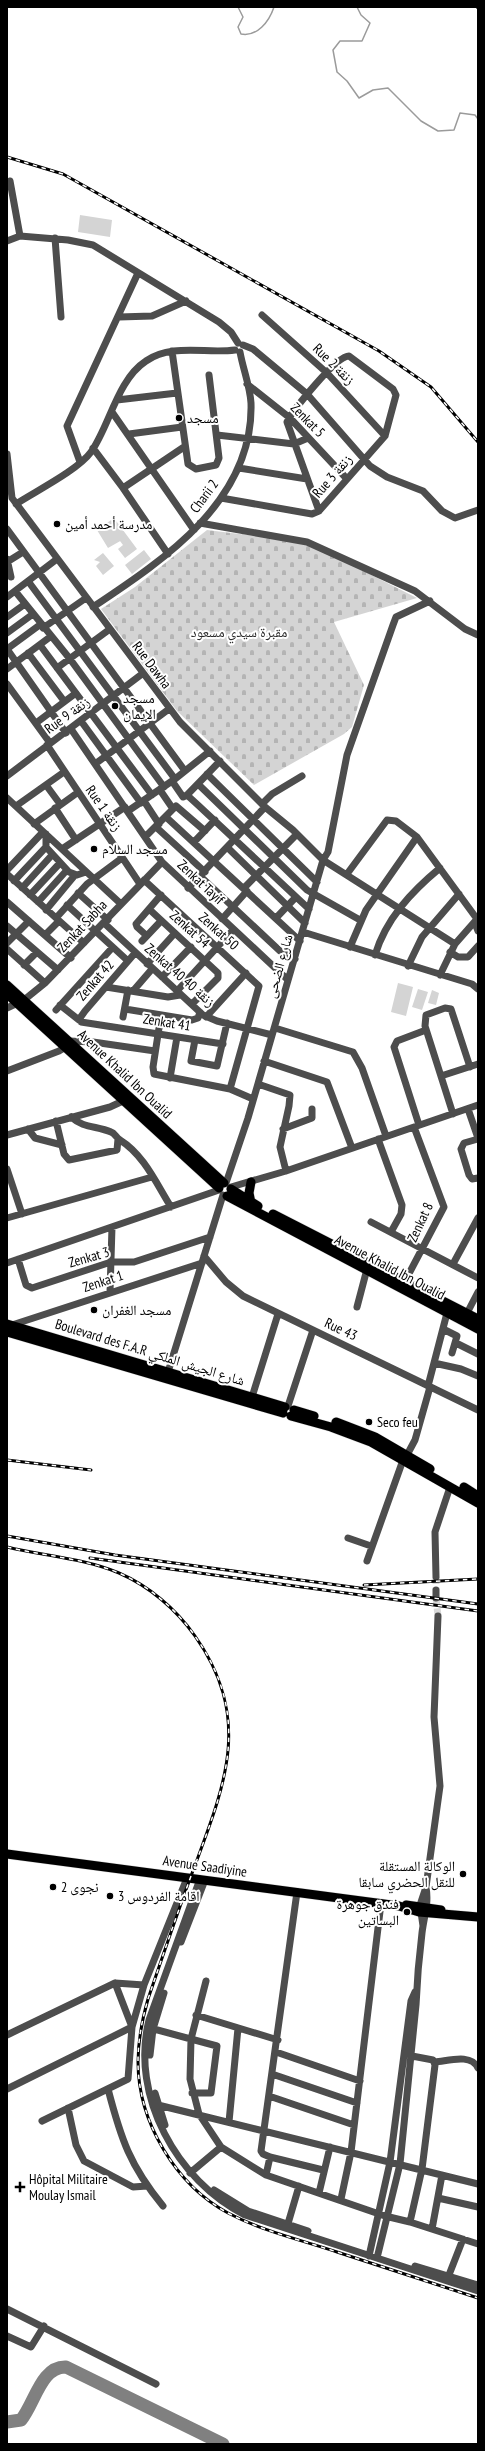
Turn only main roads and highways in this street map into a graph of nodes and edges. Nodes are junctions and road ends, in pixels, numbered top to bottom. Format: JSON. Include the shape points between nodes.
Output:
{"nodes":[{"id":1,"x":7,"y":985,"type":"edge"},
{"id":2,"x":7,"y":994,"type":"edge"},
{"id":3,"x":21,"y":1002,"type":"junction"},
{"id":4,"x":69,"y":1044,"type":"junction"},
{"id":5,"x":251,"y":1182,"type":"road end"},
{"id":6,"x":225,"y":1189,"type":"junction"},
{"id":7,"x":250,"y":1203,"type":"junction"},
{"id":8,"x":372,"y":1270,"type":"junction"},
{"id":9,"x":403,"y":1285,"type":"junction"},
{"id":10,"x":465,"y":1317,"type":"junction"},
{"id":11,"x":478,"y":1319,"type":"edge"},
{"id":12,"x":9,"y":1327,"type":"edge"},
{"id":13,"x":478,"y":1329,"type":"edge"},
{"id":14,"x":288,"y":1410,"type":"junction"},
{"id":15,"x":405,"y":1458,"type":"junction"},
{"id":16,"x":478,"y":1496,"type":"edge"},
{"id":17,"x":478,"y":1503,"type":"edge"},
{"id":18,"x":7,"y":1854,"type":"edge"},
{"id":19,"x":478,"y":1917,"type":"edge"}],
"edges":[{"from":1,"to":3,"type":"main road","name":"Avenue Khalid Ibn Oualid"},
{"from":2,"to":3,"type":"main road","name":"Avenue Khalid Ibn Oualid"},
{"from":3,"to":4,"type":"main road","name":"Avenue Khalid Ibn Oualid"},
{"from":4,"to":6,"type":"main road","name":"Avenue Khalid Ibn Oualid"},
{"from":4,"to":6,"type":"main road","name":"Avenue Khalid Ibn Oualid","via":[[123,1101]]},
{"from":5,"to":7,"type":"main road"},
{"from":6,"to":7,"type":"main road","name":"Avenue Khalid Ibn Oualid"},
{"from":6,"to":8,"type":"main road","name":"Avenue Khalid Ibn Oualid"},
{"from":7,"to":8,"type":"main road","name":"Avenue Khalid Ibn Oualid"},
{"from":8,"to":9,"type":"main road","name":"Avenue Khalid Ibn Oualid"},
{"from":9,"to":10,"type":"main road","name":"Avenue Khalid Ibn Oualid"},
{"from":9,"to":10,"type":"main road","name":"Avenue Khalid Ibn Oualid","via":[[447,1313]]},
{"from":10,"to":11,"type":"main road","name":"Avenue Khalid Ibn Oualid"},
{"from":10,"to":13,"type":"main road","name":"Avenue Khalid Ibn Oualid"},
{"from":12,"to":14,"type":"main road","name":"Boulevard des F.A.R شارع الجيش الملكي"},
{"from":12,"to":14,"type":"main road","name":"Boulevard des F.A.R شارع الجيش الملكي","via":[[168,1372]]},
{"from":14,"to":15,"type":"main road","name":"Boulevard des F.A.R شارع الجيش الملكي","via":[[332,1424]]},
{"from":15,"to":16,"type":"main road","name":"Boulevard des F.A.R شارع الجيش الملكي"},
{"from":15,"to":17,"type":"main road","name":"Boulevard des F.A.R شارع الجيش الملكي"},
{"from":18,"to":19,"type":"main road","name":"Avenue Saadiyine"}]}
